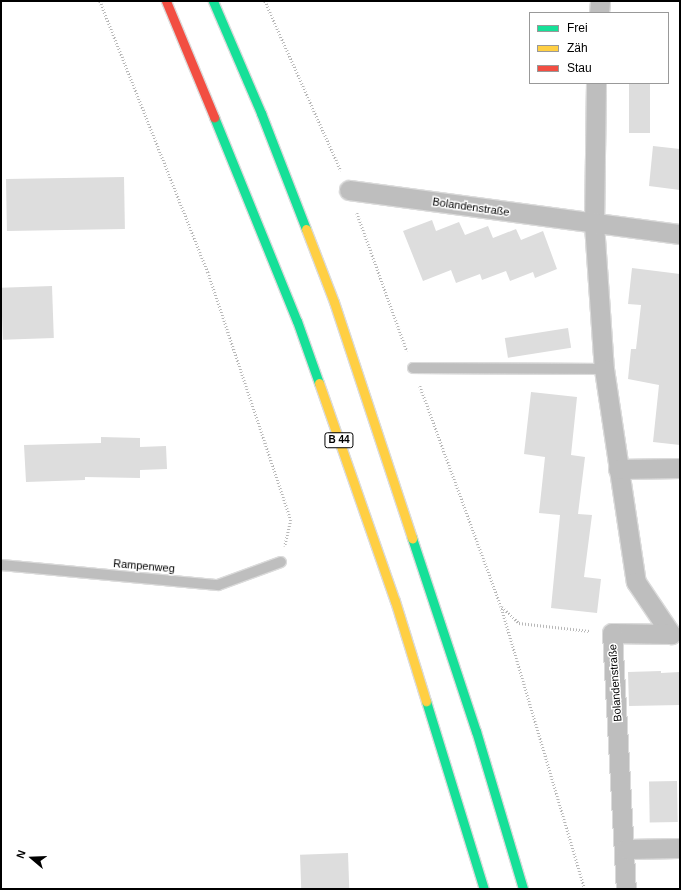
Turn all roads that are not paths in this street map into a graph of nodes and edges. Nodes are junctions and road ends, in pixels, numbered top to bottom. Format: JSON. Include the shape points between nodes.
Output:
{"nodes":[{"id":1,"x":166,"y":1,"type":"edge"},
{"id":2,"x":213,"y":1,"type":"edge"},
{"id":3,"x":600,"y":1,"type":"edge"},
{"id":4,"x":599,"y":12,"type":"edge"},
{"id":5,"x":596,"y":84,"type":"edge"},
{"id":6,"x":349,"y":190,"type":"dead end"},
{"id":7,"x":594,"y":224,"type":"junction"},
{"id":8,"x":680,"y":234,"type":"edge"},
{"id":9,"x":413,"y":368,"type":"road end"},
{"id":10,"x":604,"y":369,"type":"junction"},
{"id":11,"x":680,"y":468,"type":"edge"},
{"id":12,"x":618,"y":469,"type":"junction"},
{"id":13,"x":281,"y":562,"type":"road end"},
{"id":14,"x":1,"y":565,"type":"edge"},
{"id":15,"x":676,"y":634,"type":"edge"},
{"id":16,"x":680,"y":848,"type":"edge"},
{"id":17,"x":626,"y":849,"type":"junction"},
{"id":18,"x":484,"y":889,"type":"edge"},
{"id":19,"x":523,"y":889,"type":"edge"},
{"id":20,"x":626,"y":889,"type":"edge"}],
"edges":[{"from":1,"to":18,"type":"highway","number":"B 44","via":[[297,321],[395,601]]},
{"from":2,"to":19,"type":"highway","via":[[261,113],[334,302],[476,731]]},
{"from":3,"to":4,"type":"street"},
{"from":5,"to":7,"type":"street","name":"Bolandenstraße"},
{"from":6,"to":7,"type":"street","name":"Bolandenstraße"},
{"from":7,"to":8,"type":"street"},
{"from":7,"to":10,"type":"street","name":"Bolandenstraße"},
{"from":9,"to":10,"type":"lane"},
{"from":10,"to":12,"type":"street","name":"Bolandenstraße"},
{"from":11,"to":12,"type":"street"},
{"from":12,"to":15,"type":"street","name":"Bolandenstraße","via":[[636,582]]},
{"from":13,"to":14,"type":"lane","name":"Rampenweg","via":[[218,585]]},
{"from":15,"to":17,"type":"street","name":"Bolandenstraße","via":[[612,633]]},
{"from":16,"to":17,"type":"street"},
{"from":17,"to":20,"type":"street","name":"Bolandenstraße"}]}
